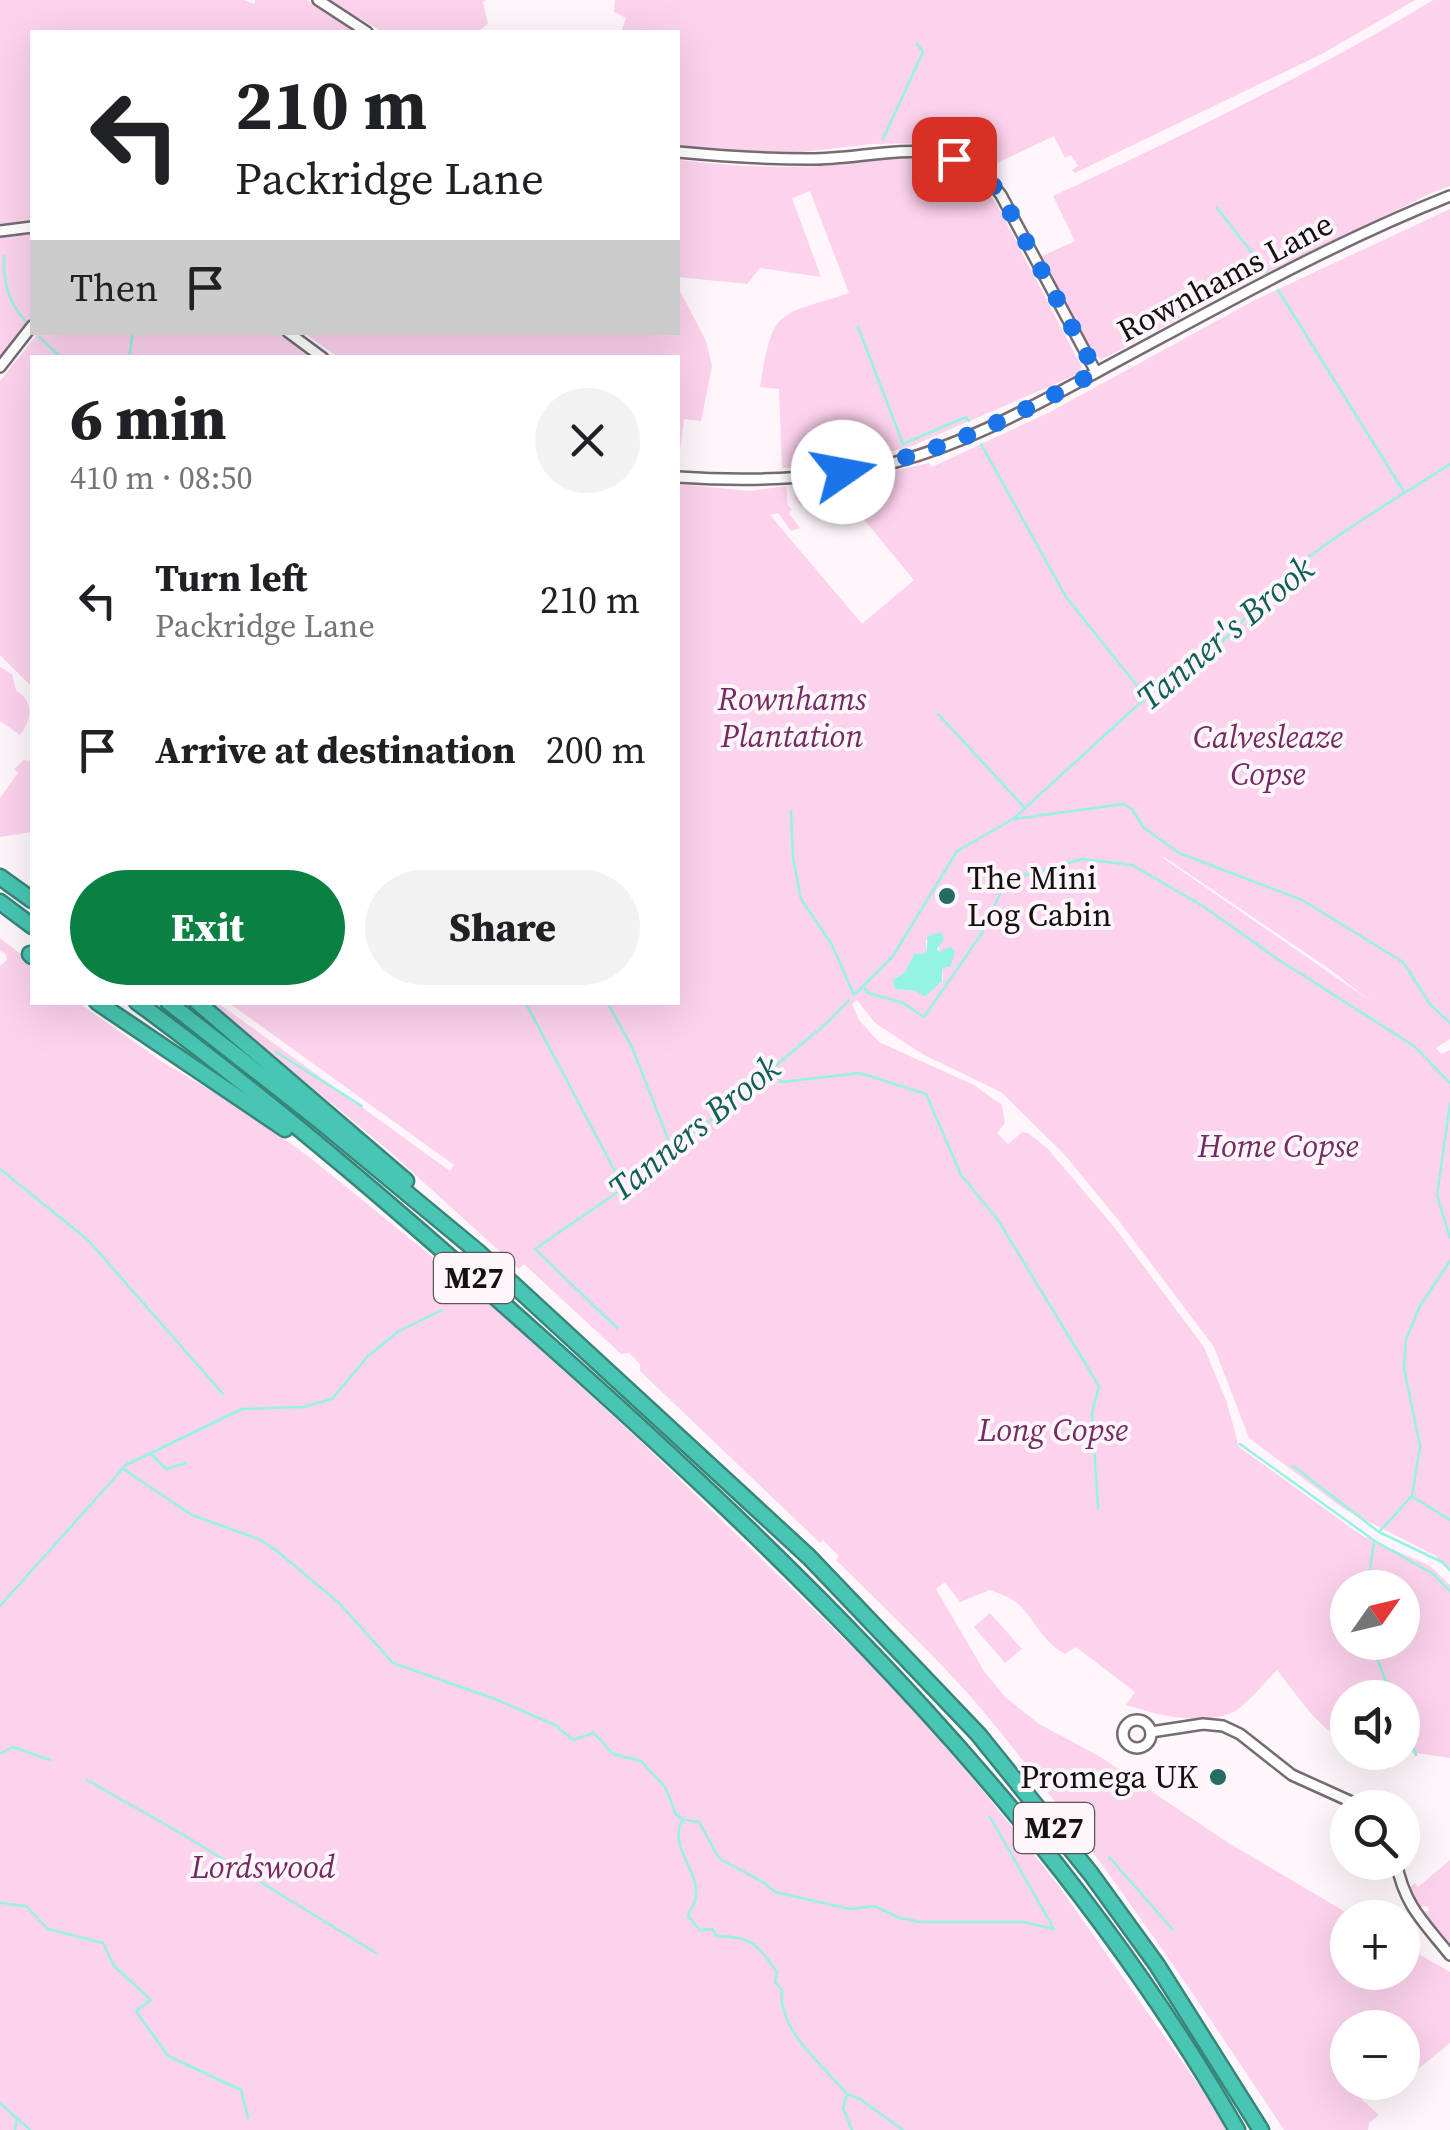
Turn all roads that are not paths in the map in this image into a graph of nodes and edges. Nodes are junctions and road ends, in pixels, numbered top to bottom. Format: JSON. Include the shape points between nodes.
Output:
{"nodes":[{"id":1,"x":318,"y":0,"type":"edge"},
{"id":2,"x":364,"y":30,"type":"edge"},
{"id":3,"x":680,"y":152,"type":"edge"},
{"id":4,"x":1450,"y":196,"type":"edge"},
{"id":5,"x":30,"y":227,"type":"edge"},
{"id":6,"x":0,"y":232,"type":"edge"},
{"id":7,"x":30,"y":329,"type":"edge"},
{"id":8,"x":292,"y":335,"type":"edge"},
{"id":9,"x":319,"y":355,"type":"edge"},
{"id":10,"x":0,"y":367,"type":"edge"},
{"id":11,"x":1096,"y":372,"type":"junction"},
{"id":12,"x":680,"y":477,"type":"edge"},
{"id":13,"x":0,"y":877,"type":"edge"},
{"id":14,"x":30,"y":899,"type":"edge"},
{"id":15,"x":0,"y":902,"type":"edge"},
{"id":16,"x":30,"y":924,"type":"edge"},
{"id":17,"x":101,"y":1005,"type":"edge"},
{"id":18,"x":141,"y":1005,"type":"edge"},
{"id":19,"x":172,"y":1005,"type":"edge"},
{"id":20,"x":202,"y":1005,"type":"edge"},
{"id":21,"x":322,"y":1148,"type":"junction"},
{"id":22,"x":478,"y":1252,"type":"junction"},
{"id":23,"x":1150,"y":1732,"type":"dead end"},
{"id":24,"x":1330,"y":1792,"type":"edge"},
{"id":25,"x":1402,"y":1880,"type":"edge"},
{"id":26,"x":1450,"y":1955,"type":"edge"},
{"id":27,"x":1236,"y":2130,"type":"edge"},
{"id":28,"x":1262,"y":2130,"type":"edge"}],
"edges":[{"from":1,"to":2,"type":"street"},
{"from":3,"to":11,"type":"street","via":[[813,160],[906,150],[970,164],[1001,195]]},
{"from":4,"to":11,"type":"street","name":"Rownhams Lane","via":[[1290,269]]},
{"from":5,"to":6,"type":"street"},
{"from":7,"to":10,"type":"street"},
{"from":8,"to":9,"type":"street"},
{"from":11,"to":12,"type":"street","name":"Rownhams Lane","via":[[988,428],[896,462],[793,478]]},
{"from":13,"to":14,"type":"highway"},
{"from":15,"to":16,"type":"highway"},
{"from":17,"to":21,"type":"highway","number":"M27"},
{"from":18,"to":21,"type":"highway","number":"M27"},
{"from":19,"to":22,"type":"highway","number":"M27"},
{"from":20,"to":22,"type":"highway","number":"M27","via":[[386,1162]]},
{"from":21,"to":27,"type":"highway","number":"M27","via":[[682,1464],[946,1734],[1071,1880],[1193,2053]]},
{"from":22,"to":28,"type":"highway","number":"M27","via":[[809,1557],[978,1734],[1158,1965]]},
{"from":23,"to":24,"type":"street","via":[[1222,1726],[1292,1775]]},
{"from":25,"to":26,"type":"street","via":[[1423,1926]]}]}
